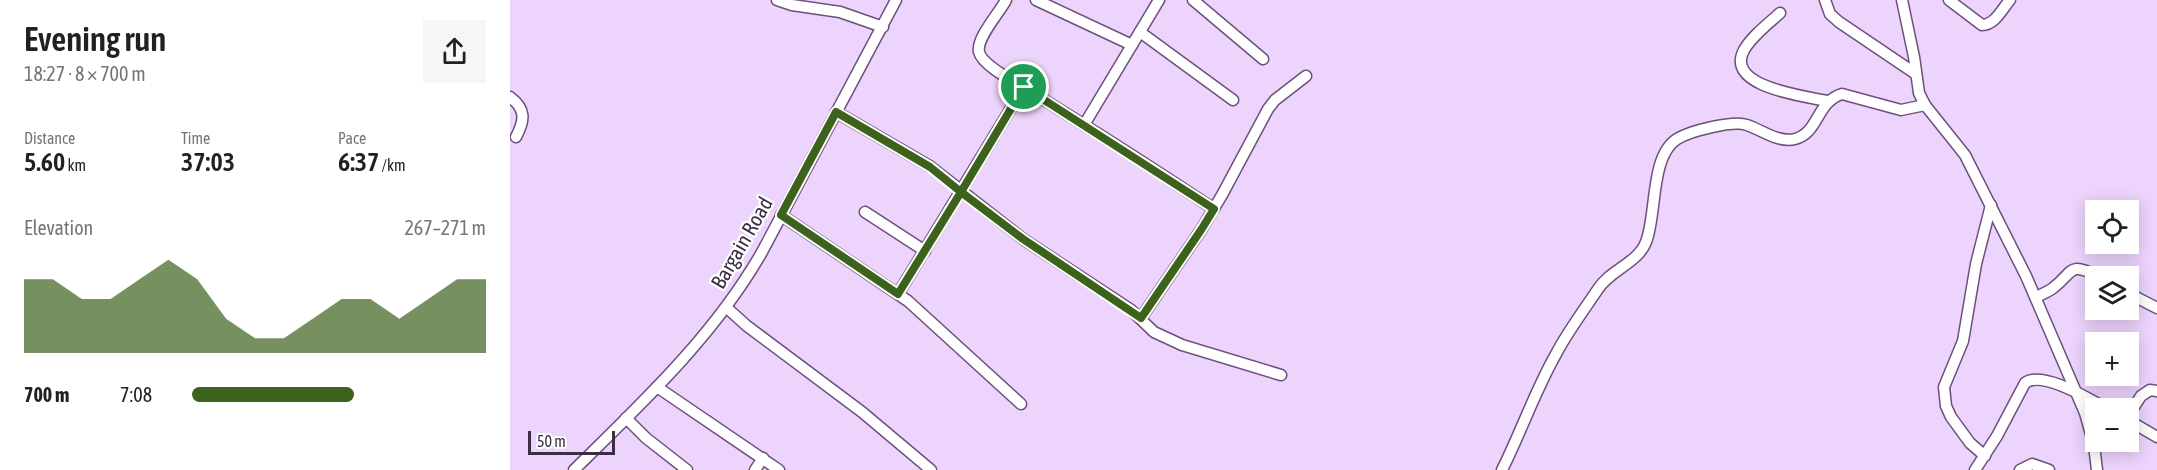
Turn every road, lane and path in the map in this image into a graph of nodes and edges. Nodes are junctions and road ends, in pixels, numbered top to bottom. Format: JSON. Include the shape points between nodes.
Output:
{"nodes":[{"id":1,"x":777,"y":0,"type":"edge"},
{"id":2,"x":896,"y":0,"type":"edge"},
{"id":3,"x":1006,"y":0,"type":"edge"},
{"id":4,"x":1036,"y":0,"type":"edge"},
{"id":5,"x":1160,"y":0,"type":"edge"},
{"id":6,"x":1193,"y":0,"type":"edge"},
{"id":7,"x":1825,"y":0,"type":"edge"},
{"id":8,"x":1902,"y":0,"type":"edge"},
{"id":9,"x":1949,"y":0,"type":"edge"},
{"id":10,"x":2010,"y":0,"type":"edge"},
{"id":11,"x":1780,"y":13,"type":"dead end"},
{"id":12,"x":883,"y":27,"type":"junction"},
{"id":13,"x":1140,"y":32,"type":"junction"},
{"id":14,"x":1132,"y":45,"type":"junction"},
{"id":15,"x":1263,"y":59,"type":"dead end"},
{"id":16,"x":1916,"y":74,"type":"junction"},
{"id":17,"x":1306,"y":76,"type":"dead end"},
{"id":18,"x":1024,"y":87,"type":"junction"},
{"id":19,"x":510,"y":97,"type":"edge"},
{"id":20,"x":1233,"y":100,"type":"dead end"},
{"id":21,"x":1827,"y":101,"type":"junction"},
{"id":22,"x":1925,"y":105,"type":"junction"},
{"id":23,"x":836,"y":112,"type":"junction"},
{"id":24,"x":1084,"y":125,"type":"junction"},
{"id":25,"x":516,"y":137,"type":"dead end"},
{"id":26,"x":961,"y":192,"type":"junction"},
{"id":27,"x":1991,"y":205,"type":"junction"},
{"id":28,"x":1214,"y":209,"type":"junction"},
{"id":29,"x":866,"y":212,"type":"dead end"},
{"id":30,"x":781,"y":215,"type":"junction"},
{"id":31,"x":925,"y":251,"type":"junction"},
{"id":32,"x":2085,"y":271,"type":"edge"},
{"id":33,"x":898,"y":294,"type":"junction"},
{"id":34,"x":2036,"y":297,"type":"junction"},
{"id":35,"x":2139,"y":299,"type":"edge"},
{"id":36,"x":727,"y":308,"type":"junction"},
{"id":37,"x":2157,"y":308,"type":"edge"},
{"id":38,"x":1141,"y":318,"type":"junction"},
{"id":39,"x":1281,"y":375,"type":"dead end"},
{"id":40,"x":657,"y":387,"type":"junction"},
{"id":41,"x":2157,"y":391,"type":"edge"},
{"id":42,"x":2076,"y":392,"type":"junction"},
{"id":43,"x":2087,"y":398,"type":"edge"},
{"id":44,"x":2139,"y":399,"type":"edge"},
{"id":45,"x":1021,"y":404,"type":"dead end"},
{"id":46,"x":626,"y":418,"type":"junction"},
{"id":47,"x":2139,"y":426,"type":"edge"},
{"id":48,"x":2157,"y":437,"type":"edge"},
{"id":49,"x":1985,"y":456,"type":"junction"},
{"id":50,"x":763,"y":458,"type":"junction"},
{"id":51,"x":574,"y":470,"type":"edge"},
{"id":52,"x":687,"y":470,"type":"edge"},
{"id":53,"x":755,"y":470,"type":"edge"},
{"id":54,"x":779,"y":470,"type":"edge"},
{"id":55,"x":931,"y":470,"type":"edge"},
{"id":56,"x":1502,"y":470,"type":"edge"},
{"id":57,"x":1975,"y":470,"type":"edge"},
{"id":58,"x":2020,"y":470,"type":"edge"},
{"id":59,"x":2049,"y":470,"type":"edge"},
{"id":60,"x":2097,"y":470,"type":"edge"}],
"edges":[{"from":1,"to":12,"type":"street","via":[[840,12]]},
{"from":2,"to":12,"type":"street","name":"Bargain Road"},
{"from":3,"to":18,"type":"street","via":[[982,37],[979,53],[992,67]]},
{"from":4,"to":14,"type":"street"},
{"from":5,"to":13,"type":"street"},
{"from":6,"to":15,"type":"street"},
{"from":7,"to":16,"type":"street","via":[[1830,14],[1839,22]]},
{"from":8,"to":16,"type":"street"},
{"from":9,"to":10,"type":"street","via":[[1977,22],[1989,25]]},
{"from":11,"to":21,"type":"street","via":[[1745,48],[1741,67],[1746,76],[1758,83]]},
{"from":12,"to":23,"type":"street","name":"Bargain Road"},
{"from":13,"to":14,"type":"street"},
{"from":13,"to":20,"type":"street"},
{"from":14,"to":24,"type":"street"},
{"from":16,"to":22,"type":"street"},
{"from":17,"to":28,"type":"street","via":[[1268,109]]},
{"from":18,"to":24,"type":"street"},
{"from":18,"to":26,"type":"street"},
{"from":19,"to":25,"type":"street","via":[[523,112]]},
{"from":21,"to":22,"type":"street","via":[[1842,94],[1901,110]]},
{"from":21,"to":56,"type":"street","via":[[1810,129],[1796,139],[1778,138],[1735,123],[1692,133],[1675,140],[1667,149],[1646,244],[1605,279],[1565,338]]},
{"from":22,"to":27,"type":"street","via":[[1962,150]]},
{"from":23,"to":26,"type":"street","via":[[930,167]]},
{"from":23,"to":30,"type":"street","name":"Bargain Road"},
{"from":24,"to":28,"type":"street"},
{"from":26,"to":31,"type":"street"},
{"from":26,"to":38,"type":"street"},
{"from":27,"to":34,"type":"street"},
{"from":27,"to":49,"type":"street","via":[[1963,341],[1944,387],[1951,417]]},
{"from":28,"to":38,"type":"street"},
{"from":29,"to":31,"type":"street"},
{"from":30,"to":33,"type":"street"},
{"from":30,"to":36,"type":"street","name":"Bargain Road"},
{"from":31,"to":33,"type":"street"},
{"from":32,"to":34,"type":"street","via":[[2067,272],[2054,287]]},
{"from":33,"to":45,"type":"street"},
{"from":34,"to":42,"type":"street"},
{"from":35,"to":37,"type":"street"},
{"from":36,"to":40,"type":"street","name":"Bargain Road"},
{"from":36,"to":55,"type":"street","via":[[862,411]]},
{"from":38,"to":39,"type":"street","via":[[1154,332],[1182,345]]},
{"from":40,"to":46,"type":"street","name":"Bargain Road"},
{"from":40,"to":50,"type":"street"},
{"from":41,"to":44,"type":"street","via":[[2150,390]]},
{"from":42,"to":43,"type":"street"},
{"from":42,"to":49,"type":"street","via":[[2030,379]]},
{"from":42,"to":60,"type":"street","via":[[2091,432]]},
{"from":46,"to":51,"type":"street","name":"Bargain Road"},
{"from":46,"to":52,"type":"street"},
{"from":47,"to":48,"type":"street"},
{"from":49,"to":57,"type":"street"},
{"from":50,"to":53,"type":"street"},
{"from":50,"to":54,"type":"street"},
{"from":58,"to":59,"type":"street","via":[[2032,464]]}]}
